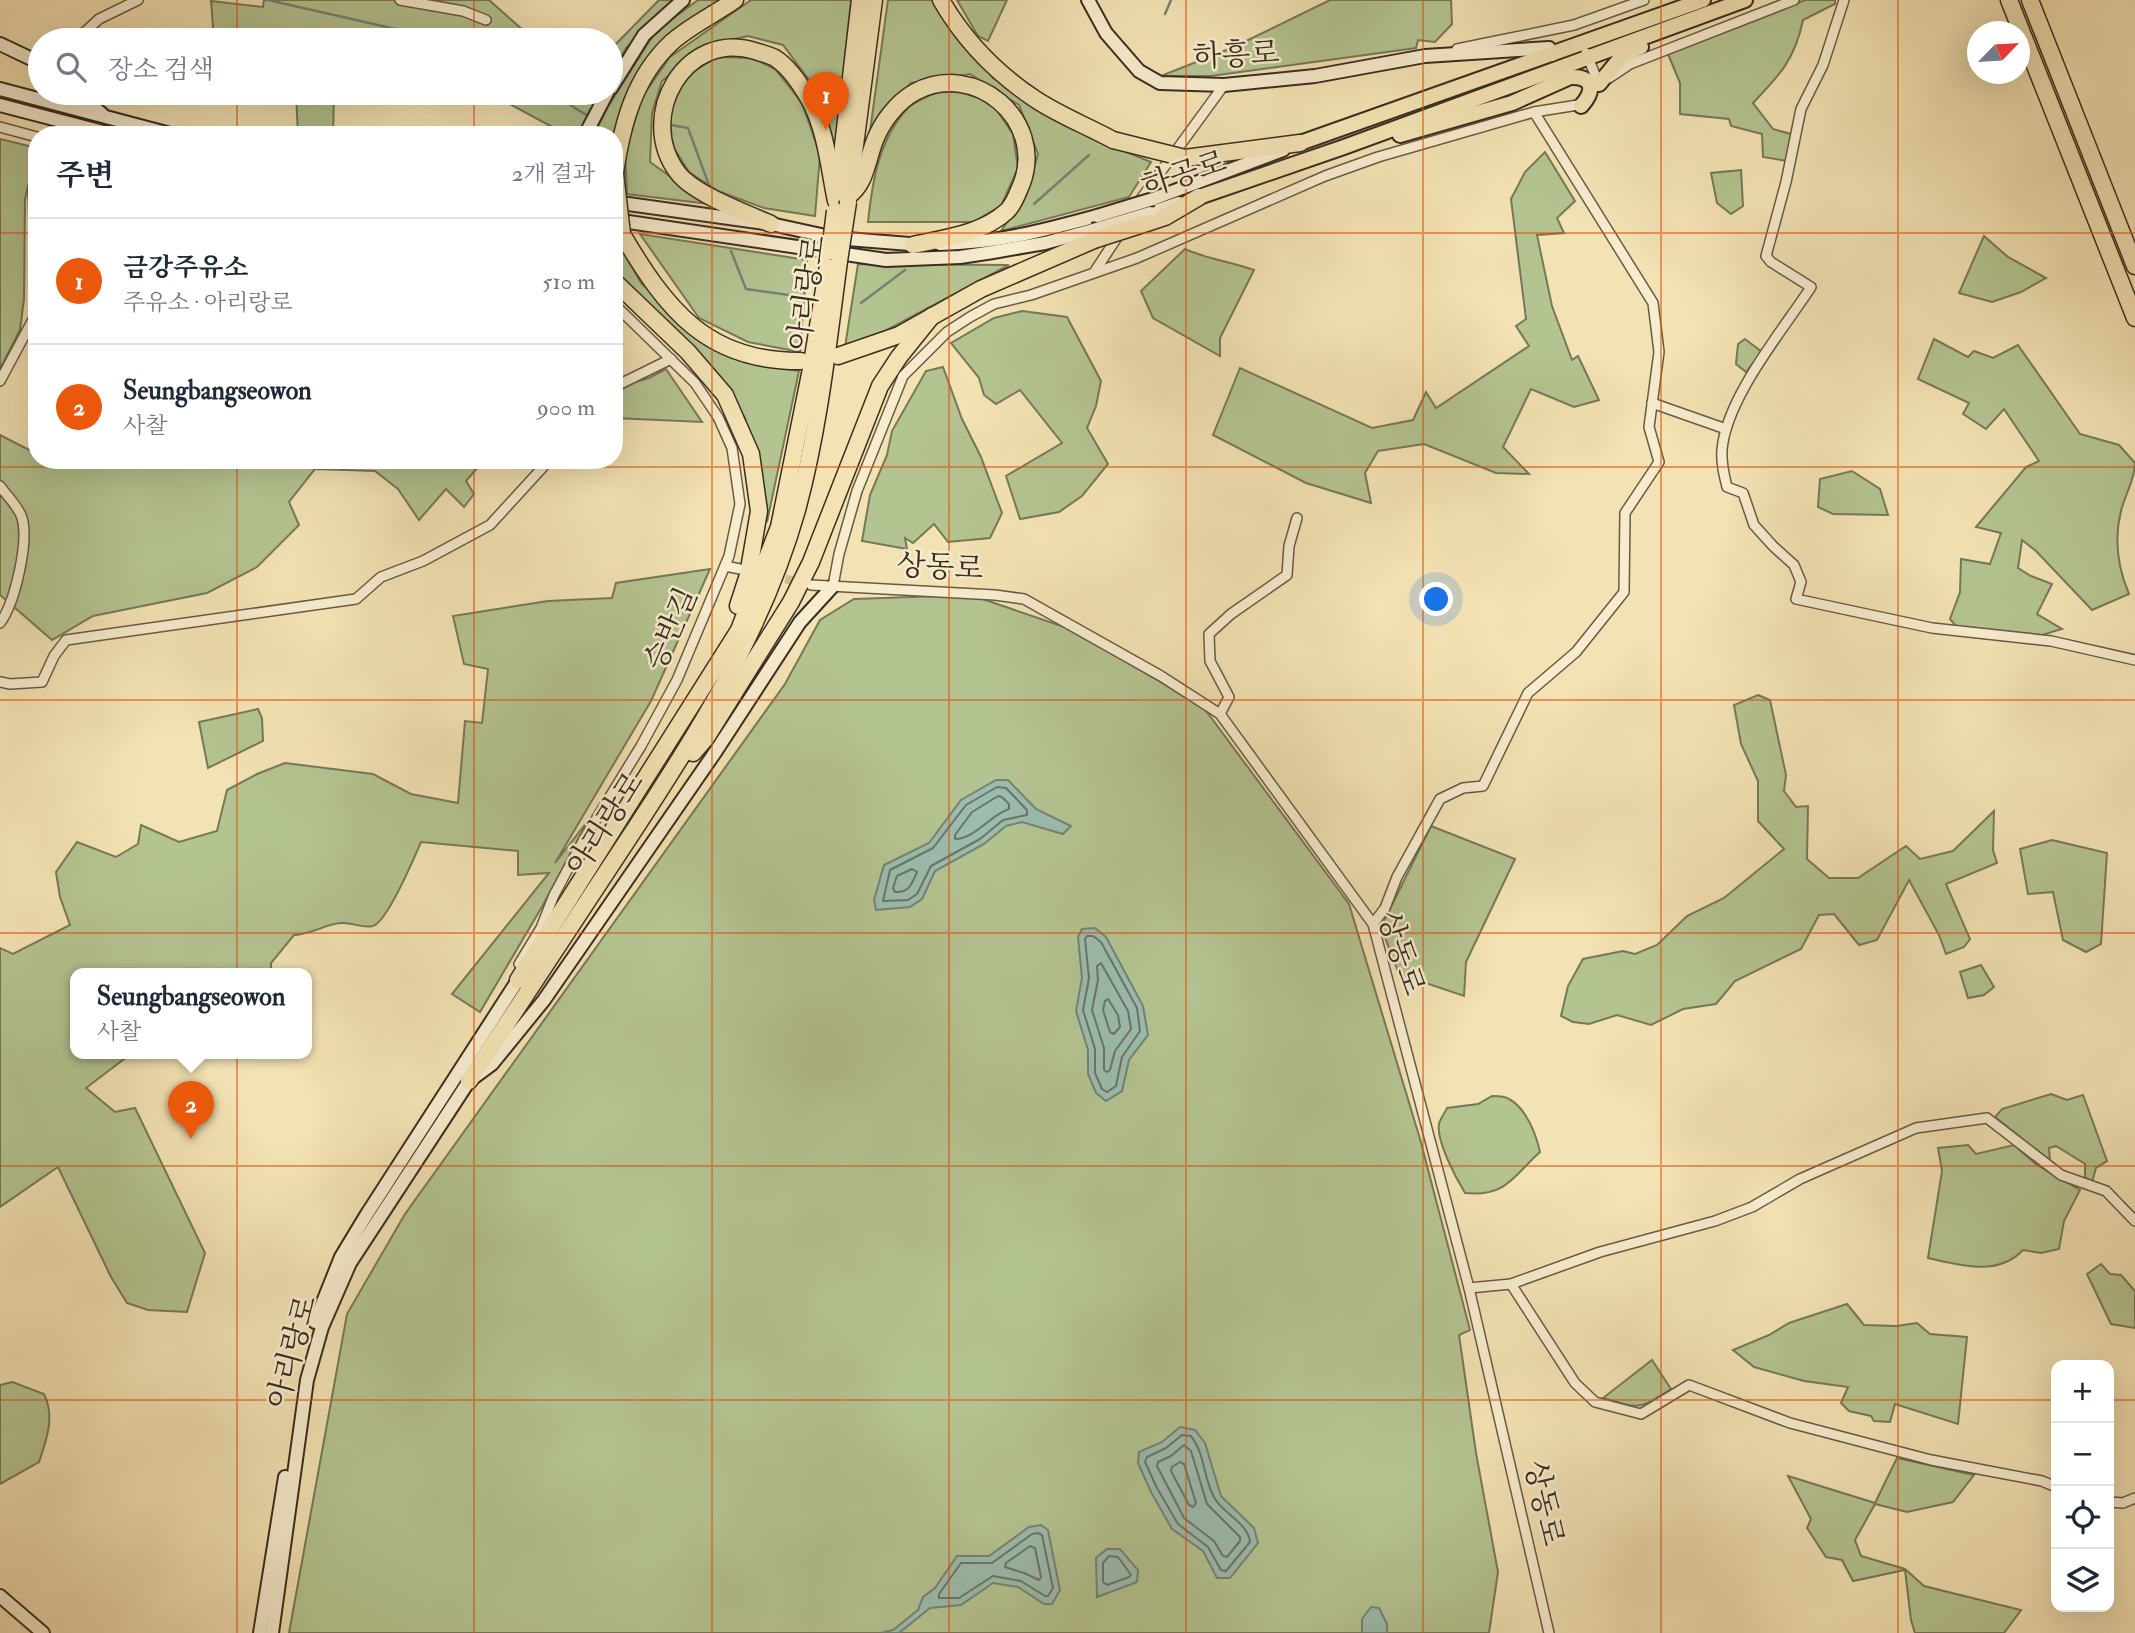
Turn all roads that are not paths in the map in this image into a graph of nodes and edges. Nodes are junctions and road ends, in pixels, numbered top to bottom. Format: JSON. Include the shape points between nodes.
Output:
{"nodes":[{"id":1,"x":138,"y":0,"type":"edge"},
{"id":2,"x":400,"y":0,"type":"edge"},
{"id":3,"x":684,"y":0,"type":"edge"},
{"id":4,"x":735,"y":0,"type":"edge"},
{"id":5,"x":860,"y":0,"type":"edge"},
{"id":6,"x":874,"y":0,"type":"edge"},
{"id":7,"x":942,"y":0,"type":"edge"},
{"id":8,"x":1088,"y":0,"type":"edge"},
{"id":9,"x":1644,"y":0,"type":"edge"},
{"id":10,"x":1703,"y":0,"type":"edge"},
{"id":11,"x":1745,"y":0,"type":"edge"},
{"id":12,"x":1794,"y":0,"type":"edge"},
{"id":13,"x":1844,"y":0,"type":"edge"},
{"id":14,"x":2009,"y":0,"type":"edge"},
{"id":15,"x":2031,"y":0,"type":"edge"},
{"id":16,"x":1716,"y":10,"type":"junction"},
{"id":17,"x":486,"y":20,"type":"dead end"},
{"id":18,"x":89,"y":28,"type":"edge"},
{"id":19,"x":0,"y":44,"type":"edge"},
{"id":20,"x":1585,"y":51,"type":"junction"},
{"id":21,"x":1552,"y":55,"type":"junction"},
{"id":22,"x":1425,"y":56,"type":"junction"},
{"id":23,"x":28,"y":57,"type":"edge"},
{"id":24,"x":623,"y":69,"type":"edge"},
{"id":25,"x":1598,"y":84,"type":"junction"},
{"id":26,"x":1224,"y":85,"type":"junction"},
{"id":27,"x":0,"y":89,"type":"edge"},
{"id":28,"x":28,"y":96,"type":"edge"},
{"id":29,"x":0,"y":105,"type":"edge"},
{"id":30,"x":60,"y":105,"type":"edge"},
{"id":31,"x":91,"y":105,"type":"edge"},
{"id":32,"x":601,"y":105,"type":"edge"},
{"id":33,"x":1581,"y":106,"type":"junction"},
{"id":34,"x":1534,"y":112,"type":"junction"},
{"id":35,"x":105,"y":117,"type":"junction"},
{"id":36,"x":80,"y":126,"type":"edge"},
{"id":37,"x":140,"y":126,"type":"edge"},
{"id":38,"x":590,"y":126,"type":"edge"},
{"id":39,"x":623,"y":126,"type":"edge"},
{"id":40,"x":0,"y":127,"type":"edge"},
{"id":41,"x":28,"y":135,"type":"edge"},
{"id":42,"x":1300,"y":144,"type":"junction"},
{"id":43,"x":1307,"y":160,"type":"junction"},
{"id":44,"x":1199,"y":197,"type":"joint"},
{"id":45,"x":623,"y":203,"type":"edge"},
{"id":46,"x":842,"y":203,"type":"junction"},
{"id":47,"x":771,"y":224,"type":"junction"},
{"id":48,"x":623,"y":228,"type":"edge"},
{"id":49,"x":623,"y":235,"type":"edge"},
{"id":50,"x":1094,"y":235,"type":"junction"},
{"id":51,"x":913,"y":245,"type":"junction"},
{"id":52,"x":834,"y":260,"type":"junction"},
{"id":53,"x":2135,"y":266,"type":"edge"},
{"id":54,"x":1094,"y":272,"type":"junction"},
{"id":55,"x":623,"y":290,"type":"edge"},
{"id":56,"x":623,"y":312,"type":"edge"},
{"id":57,"x":932,"y":316,"type":"junction"},
{"id":58,"x":2135,"y":318,"type":"edge"},
{"id":59,"x":28,"y":329,"type":"edge"},
{"id":60,"x":838,"y":356,"type":"dead end"},
{"id":61,"x":671,"y":359,"type":"junction"},
{"id":62,"x":801,"y":361,"type":"dead end"},
{"id":63,"x":0,"y":381,"type":"edge"},
{"id":64,"x":623,"y":383,"type":"edge"},
{"id":65,"x":1652,"y":403,"type":"junction"},
{"id":66,"x":1726,"y":429,"type":"junction"},
{"id":67,"x":541,"y":469,"type":"edge"},
{"id":68,"x":0,"y":486,"type":"edge"},
{"id":69,"x":1297,"y":518,"type":"dead end"},
{"id":70,"x":725,"y":566,"type":"junction"},
{"id":71,"x":740,"y":569,"type":"dead end"},
{"id":72,"x":811,"y":585,"type":"tunnel mouth"},
{"id":73,"x":833,"y":586,"type":"junction"},
{"id":74,"x":0,"y":622,"type":"edge"},
{"id":75,"x":726,"y":653,"type":"junction"},
{"id":76,"x":2135,"y":660,"type":"edge"},
{"id":77,"x":0,"y":682,"type":"edge"},
{"id":78,"x":1220,"y":714,"type":"junction"},
{"id":79,"x":672,"y":772,"type":"junction"},
{"id":80,"x":1373,"y":924,"type":"junction"},
{"id":81,"x":518,"y":980,"type":"junction"},
{"id":82,"x":469,"y":1081,"type":"junction"},
{"id":83,"x":2135,"y":1221,"type":"edge"},
{"id":84,"x":1511,"y":1284,"type":"junction"},
{"id":85,"x":1469,"y":1288,"type":"junction"},
{"id":86,"x":2054,"y":1486,"type":"edge"},
{"id":87,"x":2135,"y":1498,"type":"edge"},
{"id":88,"x":2114,"y":1502,"type":"edge"},
{"id":89,"x":0,"y":1596,"type":"edge"},
{"id":90,"x":43,"y":1633,"type":"edge"},
{"id":91,"x":260,"y":1633,"type":"edge"},
{"id":92,"x":272,"y":1633,"type":"edge"},
{"id":93,"x":1549,"y":1633,"type":"edge"}],
"edges":[{"from":1,"to":18,"type":"street"},
{"from":2,"to":17,"type":"street","via":[[463,11]]},
{"from":3,"to":24,"type":"street","via":[[644,35]]},
{"from":4,"to":39,"type":"highway","via":[[672,43],[642,81]]},
{"from":5,"to":46,"type":"highway","name":"아리랑로"},
{"from":6,"to":46,"type":"highway","name":"아리랑로"},
{"from":7,"to":42,"type":"highway","bridge":true,"via":[[979,54],[1035,99],[1113,140],[1185,158]]},
{"from":8,"to":26,"type":"street","name":"하흥로","via":[[1106,33],[1144,74],[1160,83]]},
{"from":9,"to":22,"type":"street","via":[[1574,25]]},
{"from":10,"to":20,"type":"main road","name":"하공로"},
{"from":11,"to":16,"type":"main road","name":"하공로"},
{"from":12,"to":25,"type":"street","via":[[1630,64]]},
{"from":13,"to":66,"type":"street","via":[[1823,65],[1801,109],[1766,256],[1811,287],[1744,388]]},
{"from":14,"to":58,"type":"highway"},
{"from":15,"to":53,"type":"highway"},
{"from":16,"to":20,"type":"main road","name":"하공로"},
{"from":16,"to":25,"type":"main road","via":[[1622,56]]},
{"from":19,"to":23,"type":"street"},
{"from":20,"to":21,"type":"main road","name":"하공로"},
{"from":20,"to":25,"type":"street"},
{"from":20,"to":43,"type":"main road","name":"하공로"},
{"from":21,"to":22,"type":"street","name":"하흥로","via":[[1549,48]]},
{"from":21,"to":42,"type":"main road","name":"하공로"},
{"from":22,"to":26,"type":"street","name":"하흥로","via":[[1315,76]]},
{"from":25,"to":33,"type":"street","via":[[1594,98]]},
{"from":26,"to":54,"type":"street","via":[[1147,188]]},
{"from":27,"to":28,"type":"street"},
{"from":29,"to":36,"type":"street"},
{"from":30,"to":35,"type":"street"},
{"from":31,"to":35,"type":"street"},
{"from":32,"to":38,"type":"street"},
{"from":33,"to":34,"type":"street"},
{"from":33,"to":43,"type":"main road","via":[[1591,89],[1581,77],[1570,77],[1461,119]]},
{"from":34,"to":54,"type":"street","via":[[1357,164]]},
{"from":34,"to":65,"type":"street","via":[[1653,303],[1658,352]]},
{"from":35,"to":37,"type":"street"},
{"from":40,"to":41,"type":"street"},
{"from":42,"to":51,"type":"street","name":"하공로","bridge":true,"via":[[1153,199],[1039,232],[980,243]]},
{"from":43,"to":44,"type":"main road","name":"하공로"},
{"from":44,"to":50,"type":"highway","bridge":true,"via":[[1165,217]]},
{"from":45,"to":47,"type":"street","name":"하공로"},
{"from":46,"to":47,"type":"highway","via":[[819,120],[797,81],[775,57],[743,47],[711,51],[686,67],[668,92],[661,116],[664,150],[680,175],[709,196]]},
{"from":46,"to":51,"type":"highway","via":[[859,189],[876,137],[893,110],[913,93],[954,83],[992,95],[1013,116],[1026,143],[1027,169],[1009,209],[969,233]]},
{"from":46,"to":52,"type":"highway","name":"아리랑로","bridge":true},
{"from":47,"to":51,"type":"street","name":"하공로","via":[[835,238]]},
{"from":48,"to":50,"type":"street","via":[[886,260],[960,257]]},
{"from":49,"to":62,"type":"highway","via":[[648,277],[697,331],[732,351],[773,361]]},
{"from":50,"to":57,"type":"highway"},
{"from":52,"to":75,"type":"highway","name":"아리랑로","via":[[779,527]]},
{"from":52,"to":79,"type":"highway","name":"아리랑로","via":[[825,368],[796,511],[740,656]]},
{"from":54,"to":73,"type":"street","via":[[994,304],[947,332],[903,376],[857,491]]},
{"from":55,"to":75,"type":"highway","via":[[688,352],[724,395],[751,454],[759,512],[748,575]]},
{"from":56,"to":61,"type":"street","name":"승반길"},
{"from":57,"to":60,"type":"highway","via":[[899,335]]},
{"from":57,"to":79,"type":"highway","via":[[880,386],[835,505],[791,602],[706,738]]},
{"from":59,"to":63,"type":"street"},
{"from":61,"to":64,"type":"street"},
{"from":61,"to":70,"type":"street","name":"승반길","via":[[695,383],[732,448],[740,504]]},
{"from":65,"to":66,"type":"street"},
{"from":65,"to":80,"type":"street","via":[[1649,427],[1659,462],[1625,513],[1624,592],[1576,652],[1528,693],[1483,786],[1463,788],[1440,799]]},
{"from":66,"to":76,"type":"street","via":[[1722,460],[1727,487],[1743,493],[1754,525],[1794,565],[1801,582],[1796,599],[1932,628],[2052,641]]},
{"from":67,"to":77,"type":"street","via":[[490,524],[423,561],[381,576],[356,599],[66,640],[42,682]]},
{"from":68,"to":74,"type":"street","via":[[22,517],[24,557]]},
{"from":69,"to":78,"type":"street","via":[[1287,575],[1209,634],[1210,661],[1228,697]]},
{"from":70,"to":71,"type":"street"},
{"from":70,"to":81,"type":"street","name":"승반길","via":[[677,680],[566,873],[541,928],[513,973]]},
{"from":72,"to":73,"type":"street","name":"상동로"},
{"from":73,"to":78,"type":"street","name":"상동로","via":[[1024,599]]},
{"from":73,"to":82,"type":"street","via":[[800,622],[544,1000],[492,1064]]},
{"from":75,"to":81,"type":"highway","name":"아리랑로"},
{"from":78,"to":80,"type":"street","name":"상동로"},
{"from":79,"to":82,"type":"highway","name":"아리랑로"},
{"from":80,"to":85,"type":"street","name":"상동로"},
{"from":81,"to":91,"type":"street","name":"아리랑로","via":[[367,1214],[341,1258],[314,1325],[301,1377]]},
{"from":82,"to":92,"type":"street","name":"아리랑로","via":[[350,1263],[322,1327],[307,1380]]},
{"from":83,"to":84,"type":"street","via":[[2106,1191],[2061,1175],[1987,1118],[1916,1128],[1800,1179],[1752,1207]]},
{"from":84,"to":85,"type":"street"},
{"from":84,"to":86,"type":"street","via":[[1575,1383],[1595,1402],[1641,1414],[1689,1385],[1790,1423]]},
{"from":85,"to":93,"type":"street","name":"상동로"},
{"from":87,"to":88,"type":"street"},
{"from":89,"to":90,"type":"street"}]}
